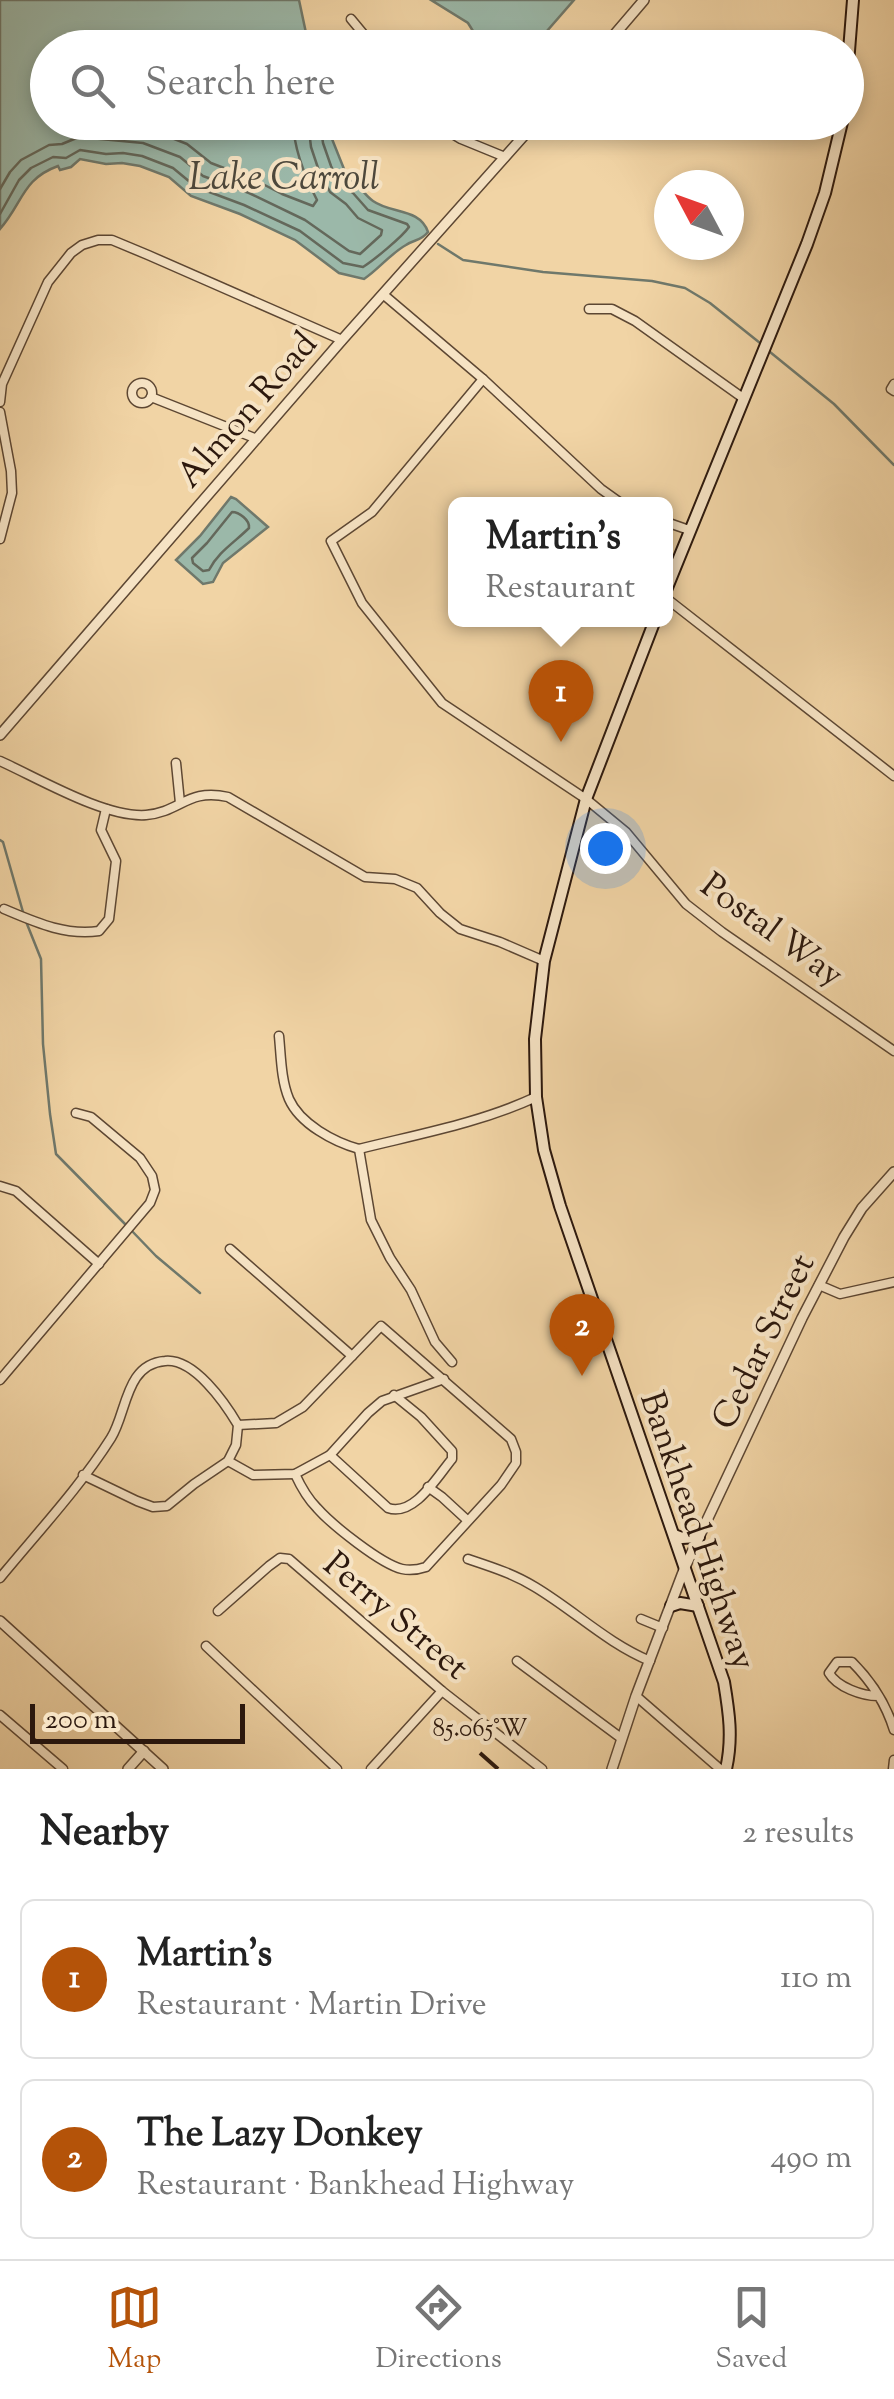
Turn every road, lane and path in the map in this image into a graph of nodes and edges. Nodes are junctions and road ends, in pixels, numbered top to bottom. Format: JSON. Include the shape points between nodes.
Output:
{"nodes":[{"id":1,"x":644,"y":0,"type":"edge"},
{"id":2,"x":852,"y":0,"type":"edge"},
{"id":3,"x":351,"y":19,"type":"dead end"},
{"id":4,"x":360,"y":30,"type":"edge"},
{"id":5,"x":618,"y":30,"type":"edge"},
{"id":6,"x":850,"y":30,"type":"edge"},
{"id":7,"x":463,"y":140,"type":"edge"},
{"id":8,"x":520,"y":140,"type":"edge"},
{"id":9,"x":838,"y":140,"type":"edge"},
{"id":10,"x":505,"y":157,"type":"junction"},
{"id":11,"x":384,"y":296,"type":"junction"},
{"id":12,"x":590,"y":309,"type":"dead end"},
{"id":13,"x":342,"y":340,"type":"junction"},
{"id":14,"x":483,"y":378,"type":"junction"},
{"id":15,"x":151,"y":397,"type":"dead end"},
{"id":16,"x":743,"y":398,"type":"junction"},
{"id":17,"x":0,"y":402,"type":"edge"},
{"id":18,"x":0,"y":412,"type":"edge"},
{"id":19,"x":256,"y":439,"type":"junction"},
{"id":20,"x":612,"y":497,"type":"edge"},
{"id":21,"x":673,"y":524,"type":"edge"},
{"id":22,"x":689,"y":530,"type":"junction"},
{"id":23,"x":0,"y":538,"type":"edge"},
{"id":24,"x":673,"y":575,"type":"edge"},
{"id":25,"x":673,"y":600,"type":"edge"},
{"id":26,"x":652,"y":627,"type":"edge"},
{"id":27,"x":0,"y":735,"type":"edge"},
{"id":28,"x":0,"y":761,"type":"edge"},
{"id":29,"x":176,"y":763,"type":"dead end"},
{"id":30,"x":894,"y":776,"type":"edge"},
{"id":31,"x":586,"y":799,"type":"junction"},
{"id":32,"x":180,"y":803,"type":"junction"},
{"id":33,"x":106,"y":810,"type":"junction"},
{"id":34,"x":4,"y":909,"type":"dead end"},
{"id":35,"x":544,"y":961,"type":"junction"},
{"id":36,"x":279,"y":1036,"type":"dead end"},
{"id":37,"x":894,"y":1051,"type":"edge"},
{"id":38,"x":536,"y":1097,"type":"junction"},
{"id":39,"x":76,"y":1113,"type":"dead end"},
{"id":40,"x":359,"y":1149,"type":"junction"},
{"id":41,"x":894,"y":1172,"type":"edge"},
{"id":42,"x":0,"y":1186,"type":"edge"},
{"id":43,"x":230,"y":1249,"type":"dead end"},
{"id":44,"x":99,"y":1264,"type":"junction"},
{"id":45,"x":894,"y":1282,"type":"edge"},
{"id":46,"x":819,"y":1285,"type":"junction"},
{"id":47,"x":352,"y":1356,"type":"junction"},
{"id":48,"x":448,"y":1359,"type":"dead end"},
{"id":49,"x":444,"y":1379,"type":"junction"},
{"id":50,"x":0,"y":1380,"type":"edge"},
{"id":51,"x":394,"y":1395,"type":"junction"},
{"id":52,"x":238,"y":1425,"type":"junction"},
{"id":53,"x":330,"y":1454,"type":"junction"},
{"id":54,"x":228,"y":1461,"type":"junction"},
{"id":55,"x":295,"y":1474,"type":"junction"},
{"id":56,"x":84,"y":1475,"type":"junction"},
{"id":57,"x":428,"y":1488,"type":"junction"},
{"id":58,"x":467,"y":1520,"type":"junction"},
{"id":59,"x":674,"y":1535,"type":"junction"},
{"id":60,"x":699,"y":1537,"type":"junction"},
{"id":61,"x":468,"y":1559,"type":"dead end"},
{"id":62,"x":685,"y":1568,"type":"junction"},
{"id":63,"x":0,"y":1578,"type":"edge"},
{"id":64,"x":671,"y":1606,"type":"junction"},
{"id":65,"x":698,"y":1606,"type":"junction"},
{"id":66,"x":218,"y":1611,"type":"dead end"},
{"id":67,"x":641,"y":1619,"type":"dead end"},
{"id":68,"x":0,"y":1621,"type":"edge"},
{"id":69,"x":663,"y":1628,"type":"junction"},
{"id":70,"x":206,"y":1646,"type":"dead end"},
{"id":71,"x":516,"y":1661,"type":"dead end"},
{"id":72,"x":650,"y":1661,"type":"junction"},
{"id":73,"x":442,"y":1690,"type":"junction"},
{"id":74,"x":636,"y":1696,"type":"junction"},
{"id":75,"x":878,"y":1696,"type":"junction"},
{"id":76,"x":0,"y":1714,"type":"edge"},
{"id":77,"x":894,"y":1730,"type":"edge"},
{"id":78,"x":621,"y":1738,"type":"junction"},
{"id":79,"x":144,"y":1752,"type":"junction"},
{"id":80,"x":894,"y":1760,"type":"edge"},
{"id":81,"x":63,"y":1769,"type":"edge"},
{"id":82,"x":128,"y":1769,"type":"edge"},
{"id":83,"x":164,"y":1769,"type":"edge"},
{"id":84,"x":337,"y":1769,"type":"edge"},
{"id":85,"x":372,"y":1769,"type":"edge"},
{"id":86,"x":542,"y":1769,"type":"edge"},
{"id":87,"x":612,"y":1769,"type":"edge"},
{"id":88,"x":723,"y":1769,"type":"edge"},
{"id":89,"x":893,"y":1769,"type":"edge"}],
"edges":[{"from":1,"to":5,"type":"street"},
{"from":2,"to":6,"type":"main road"},
{"from":3,"to":4,"type":"street"},
{"from":7,"to":10,"type":"street"},
{"from":8,"to":10,"type":"street","name":"Almon Road"},
{"from":9,"to":16,"type":"main road","via":[[807,244]]},
{"from":10,"to":11,"type":"street","name":"Almon Road"},
{"from":11,"to":13,"type":"street","name":"Almon Road"},
{"from":11,"to":14,"type":"street"},
{"from":12,"to":16,"type":"street","via":[[612,309],[635,321]]},
{"from":13,"to":17,"type":"street","via":[[148,254],[98,240],[71,252],[48,282]]},
{"from":13,"to":19,"type":"street","name":"Almon Road"},
{"from":14,"to":20,"type":"street"},
{"from":14,"to":31,"type":"street","name":"Postal Way","via":[[372,512],[331,541],[362,603],[442,703]]},
{"from":15,"to":19,"type":"street"},
{"from":16,"to":22,"type":"main road"},
{"from":18,"to":23,"type":"street","via":[[12,493]]},
{"from":19,"to":27,"type":"street","name":"Almon Road"},
{"from":21,"to":22,"type":"street"},
{"from":22,"to":24,"type":"main road"},
{"from":25,"to":30,"type":"street"},
{"from":26,"to":31,"type":"main road","name":"Bankhead Highway"},
{"from":28,"to":33,"type":"street"},
{"from":29,"to":32,"type":"street"},
{"from":31,"to":35,"type":"main road","name":"Bankhead Highway"},
{"from":31,"to":37,"type":"street","name":"Postal Way","via":[[626,832],[686,904]]},
{"from":32,"to":33,"type":"street","via":[[144,815]]},
{"from":32,"to":35,"type":"street","via":[[206,794],[228,797],[365,877],[417,888],[460,928]]},
{"from":33,"to":34,"type":"street","via":[[100,830],[116,861],[108,919],[99,931],[41,925]]},
{"from":35,"to":38,"type":"main road","name":"Bankhead Highway","via":[[534,1038]]},
{"from":36,"to":40,"type":"street","via":[[290,1101],[330,1137]]},
{"from":38,"to":40,"type":"street","via":[[491,1116]]},
{"from":38,"to":59,"type":"main road","name":"Bankhead Highway","via":[[558,1201]]},
{"from":39,"to":44,"type":"street","via":[[91,1117],[140,1158],[155,1190]]},
{"from":40,"to":48,"type":"street","via":[[371,1220]]},
{"from":41,"to":46,"type":"street","name":"Cedar Street","via":[[862,1208]]},
{"from":42,"to":44,"type":"street","via":[[16,1191]]},
{"from":43,"to":47,"type":"street"},
{"from":44,"to":50,"type":"street"},
{"from":45,"to":46,"type":"street","via":[[848,1293]]},
{"from":46,"to":60,"type":"street","name":"Cedar Street"},
{"from":47,"to":49,"type":"street","via":[[381,1326]]},
{"from":47,"to":52,"type":"street","via":[[303,1407],[276,1423]]},
{"from":49,"to":51,"type":"street"},
{"from":49,"to":58,"type":"street","via":[[511,1439],[516,1452],[501,1485]]},
{"from":51,"to":53,"type":"street"},
{"from":51,"to":57,"type":"street","via":[[452,1450]]},
{"from":52,"to":54,"type":"street"},
{"from":52,"to":56,"type":"street","via":[[197,1374],[164,1360],[146,1367],[128,1390],[114,1435]]},
{"from":53,"to":55,"type":"street"},
{"from":53,"to":57,"type":"street","via":[[388,1508],[407,1508]]},
{"from":54,"to":55,"type":"street","via":[[253,1474]]},
{"from":54,"to":56,"type":"street","via":[[167,1506],[137,1502]]},
{"from":55,"to":58,"type":"street","via":[[318,1510],[405,1570],[426,1567]]},
{"from":56,"to":63,"type":"street"},
{"from":57,"to":58,"type":"street"},
{"from":59,"to":60,"type":"main road"},
{"from":59,"to":62,"type":"main road","name":"Bankhead Highway"},
{"from":60,"to":62,"type":"street","name":"Cedar Street"},
{"from":61,"to":72,"type":"street","via":[[536,1587],[616,1645]]},
{"from":62,"to":64,"type":"street","name":"Cedar Street"},
{"from":62,"to":65,"type":"main road","name":"Bankhead Highway"},
{"from":64,"to":65,"type":"main road"},
{"from":64,"to":69,"type":"street","name":"Cedar Street"},
{"from":65,"to":88,"type":"main road","name":"Bankhead Highway","via":[[731,1721]]},
{"from":66,"to":73,"type":"street","name":"Perry Street","via":[[280,1558],[289,1559]]},
{"from":67,"to":69,"type":"street"},
{"from":68,"to":79,"type":"street"},
{"from":69,"to":72,"type":"street","name":"Cedar Street"},
{"from":70,"to":84,"type":"street"},
{"from":71,"to":78,"type":"street"},
{"from":72,"to":74,"type":"street","name":"Cedar Street"},
{"from":73,"to":85,"type":"street"},
{"from":73,"to":86,"type":"street","name":"Perry Street"},
{"from":74,"to":78,"type":"street","name":"Cedar Street"},
{"from":74,"to":88,"type":"street"},
{"from":75,"to":75,"type":"street","via":[[852,1662],[832,1667],[836,1682]]},
{"from":75,"to":77,"type":"street"},
{"from":76,"to":81,"type":"street"},
{"from":78,"to":87,"type":"street","name":"Cedar Street"},
{"from":79,"to":82,"type":"street"},
{"from":79,"to":83,"type":"street"},
{"from":80,"to":89,"type":"street"}]}
